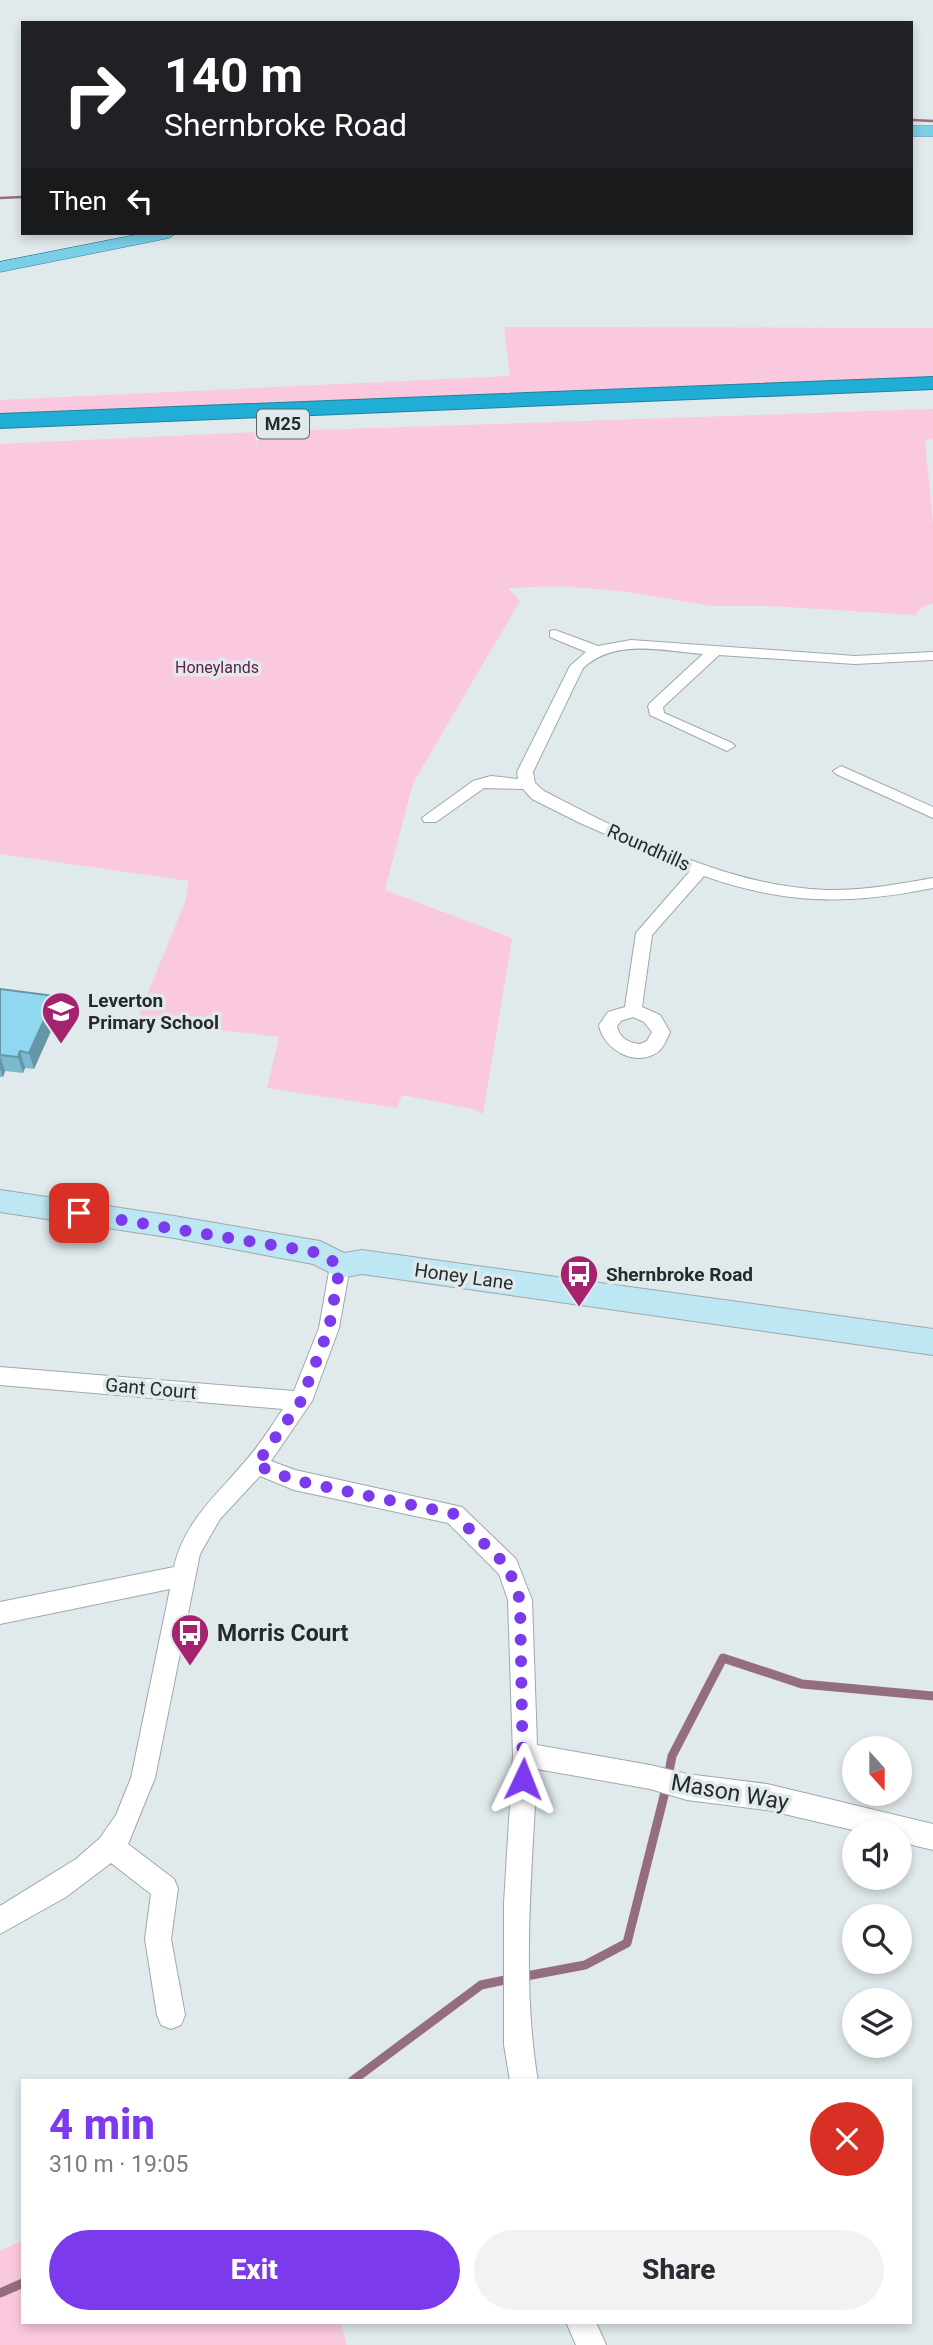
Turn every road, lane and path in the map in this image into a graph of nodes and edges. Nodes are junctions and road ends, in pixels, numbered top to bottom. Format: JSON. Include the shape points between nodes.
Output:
{"nodes":[{"id":1,"x":913,"y":131,"type":"edge"},
{"id":2,"x":933,"y":131,"type":"edge"},
{"id":3,"x":159,"y":235,"type":"edge"},
{"id":4,"x":0,"y":267,"type":"edge"},
{"id":5,"x":933,"y":383,"type":"edge"},
{"id":6,"x":933,"y":400,"type":"edge"},
{"id":7,"x":0,"y":421,"type":"edge"},
{"id":8,"x":0,"y":436,"type":"edge"},
{"id":9,"x":555,"y":634,"type":"dead end"},
{"id":10,"x":597,"y":651,"type":"junction"},
{"id":11,"x":715,"y":651,"type":"junction"},
{"id":12,"x":933,"y":656,"type":"edge"},
{"id":13,"x":726,"y":746,"type":"dead end"},
{"id":14,"x":841,"y":771,"type":"dead end"},
{"id":15,"x":527,"y":785,"type":"junction"},
{"id":16,"x":933,"y":813,"type":"edge"},
{"id":17,"x":430,"y":818,"type":"dead end"},
{"id":18,"x":701,"y":870,"type":"junction"},
{"id":19,"x":933,"y":883,"type":"edge"},
{"id":20,"x":633,"y":1011,"type":"dead end"},
{"id":21,"x":0,"y":1201,"type":"edge"},
{"id":22,"x":340,"y":1266,"type":"junction"},
{"id":23,"x":933,"y":1342,"type":"edge"},
{"id":24,"x":0,"y":1376,"type":"edge"},
{"id":25,"x":301,"y":1401,"type":"junction"},
{"id":26,"x":256,"y":1465,"type":"junction"},
{"id":27,"x":183,"y":1577,"type":"junction"},
{"id":28,"x":0,"y":1612,"type":"edge"},
{"id":29,"x":525,"y":1755,"type":"junction"},
{"id":30,"x":933,"y":1837,"type":"edge"},
{"id":31,"x":110,"y":1846,"type":"junction"},
{"id":32,"x":0,"y":1921,"type":"edge"},
{"id":33,"x":171,"y":2015,"type":"dead end"},
{"id":34,"x":524,"y":2079,"type":"edge"},
{"id":35,"x":583,"y":2324,"type":"edge"},
{"id":36,"x":591,"y":2345,"type":"edge"}],
"edges":[{"from":1,"to":2,"type":"main road"},
{"from":3,"to":4,"type":"main road"},
{"from":5,"to":7,"type":"highway","number":"M25"},
{"from":6,"to":8,"type":"highway","number":"M25"},
{"from":9,"to":10,"type":"street"},
{"from":10,"to":11,"type":"street","via":[[631,644]]},
{"from":10,"to":15,"type":"street","via":[[577,666],[525,772]]},
{"from":11,"to":12,"type":"street","via":[[855,660]]},
{"from":11,"to":13,"type":"street","via":[[654,706],[657,715]]},
{"from":14,"to":16,"type":"street"},
{"from":15,"to":17,"type":"street","via":[[479,784]]},
{"from":15,"to":18,"type":"street","name":"Roundhills","via":[[538,795],[638,845]]},
{"from":18,"to":19,"type":"street","name":"Roundhills","via":[[790,893],[859,896]]},
{"from":18,"to":20,"type":"street","via":[[644,933]]},
{"from":21,"to":22,"type":"street","name":"Honey Lane","via":[[320,1253]]},
{"from":22,"to":23,"type":"street","name":"Honey Lane","via":[[362,1262]]},
{"from":22,"to":25,"type":"street","via":[[329,1328]]},
{"from":24,"to":25,"type":"street","name":"Gant Court"},
{"from":25,"to":26,"type":"street"},
{"from":26,"to":27,"type":"street","via":[[212,1511],[189,1552]]},
{"from":26,"to":29,"type":"street","via":[[294,1480],[454,1514],[508,1567],[520,1600]]},
{"from":27,"to":28,"type":"street"},
{"from":27,"to":31,"type":"street","via":[[143,1778],[131,1811]]},
{"from":29,"to":30,"type":"street","name":"Mason Way","via":[[687,1787],[766,1797]]},
{"from":29,"to":34,"type":"street","via":[[517,1903],[518,2045]]},
{"from":31,"to":32,"type":"street","via":[[54,1889]]},
{"from":31,"to":33,"type":"street","via":[[165,1888],[158,1940]]},
{"from":35,"to":36,"type":"street"}]}
